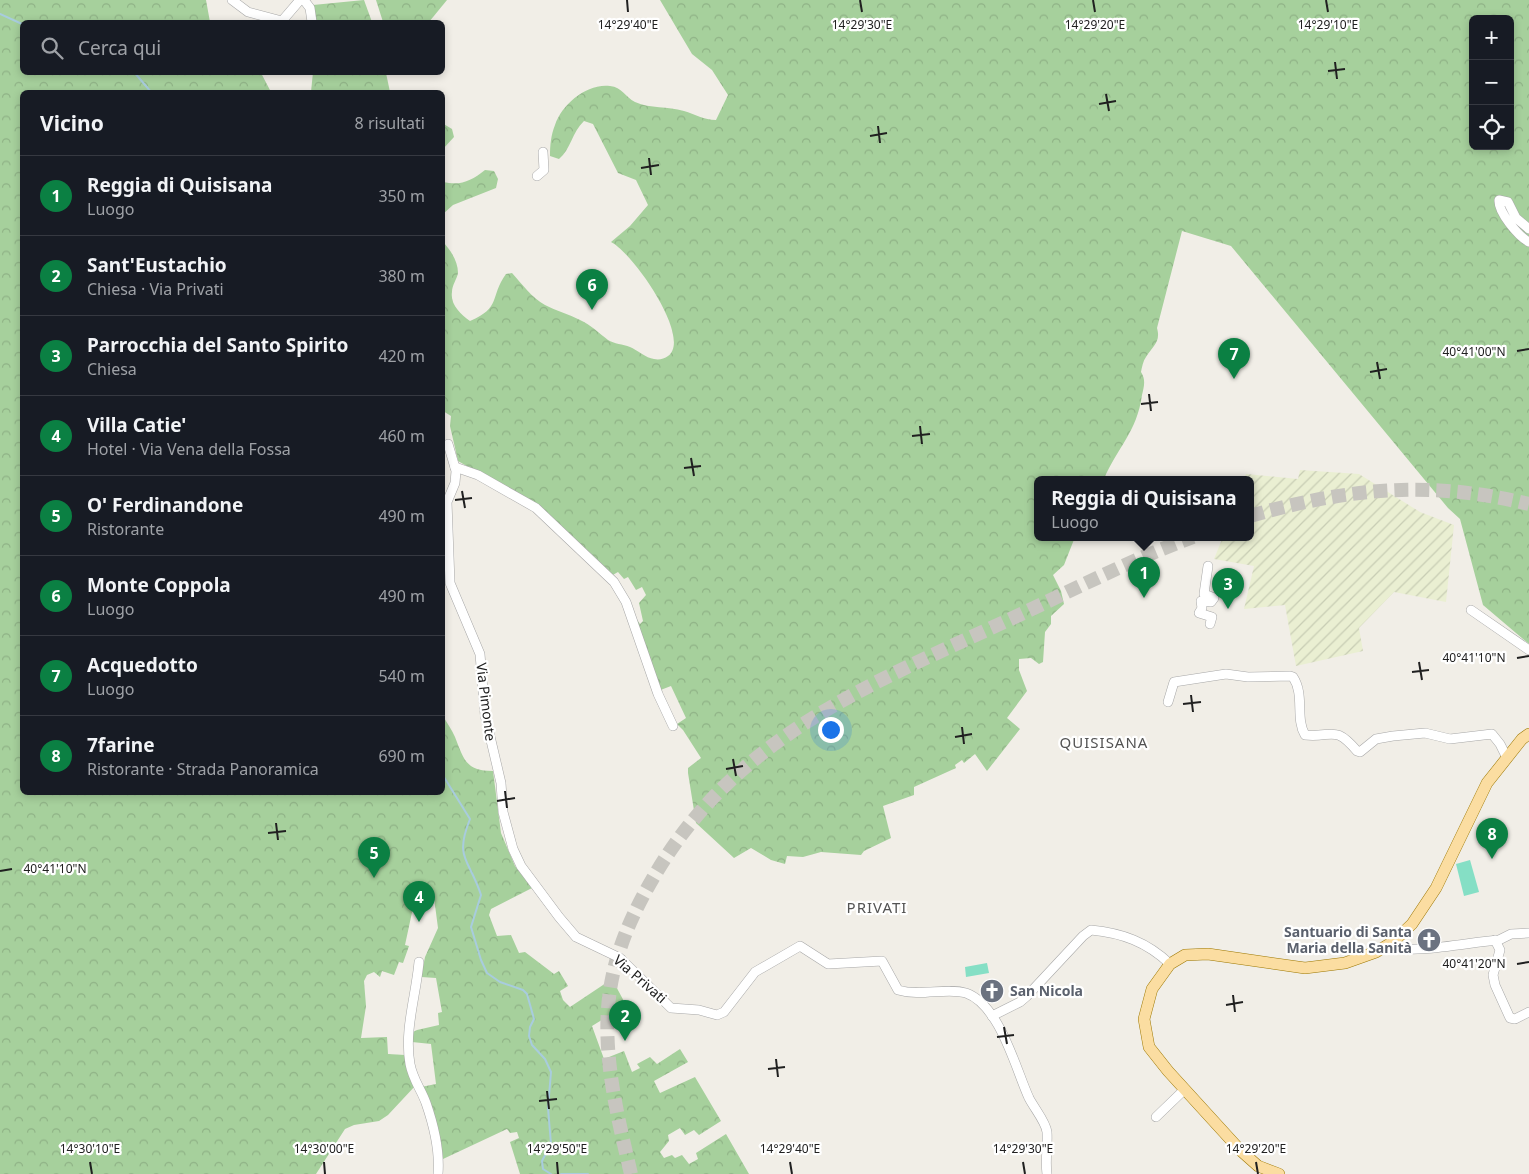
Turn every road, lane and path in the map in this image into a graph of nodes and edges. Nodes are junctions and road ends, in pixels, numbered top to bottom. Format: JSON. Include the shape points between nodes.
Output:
{"nodes":[{"id":1,"x":232,"y":0,"type":"edge"},
{"id":2,"x":302,"y":0,"type":"edge"},
{"id":3,"x":278,"y":20,"type":"edge"},
{"id":4,"x":283,"y":20,"type":"edge"},
{"id":5,"x":312,"y":20,"type":"edge"},
{"id":6,"x":543,"y":152,"type":"dead end"},
{"id":7,"x":537,"y":176,"type":"dead end"},
{"id":8,"x":1529,"y":229,"type":"edge"},
{"id":9,"x":1529,"y":242,"type":"edge"},
{"id":10,"x":448,"y":444,"type":"dead end"},
{"id":11,"x":454,"y":466,"type":"junction"},
{"id":12,"x":1208,"y":566,"type":"dead end"},
{"id":13,"x":1471,"y":610,"type":"dead end"},
{"id":14,"x":1210,"y":624,"type":"dead end"},
{"id":15,"x":1529,"y":650,"type":"edge"},
{"id":16,"x":1168,"y":702,"type":"dead end"},
{"id":17,"x":673,"y":726,"type":"dead end"},
{"id":18,"x":1529,"y":734,"type":"edge"},
{"id":19,"x":1507,"y":758,"type":"junction"},
{"id":20,"x":1529,"y":933,"type":"edge"},
{"id":21,"x":1495,"y":940,"type":"junction"},
{"id":22,"x":584,"y":941,"type":"joint"},
{"id":23,"x":1387,"y":946,"type":"junction"},
{"id":24,"x":419,"y":962,"type":"dead end"},
{"id":25,"x":1170,"y":964,"type":"junction"},
{"id":26,"x":1529,"y":1012,"type":"edge"},
{"id":27,"x":992,"y":1016,"type":"junction"},
{"id":28,"x":1184,"y":1090,"type":"junction"},
{"id":29,"x":1156,"y":1117,"type":"dead end"},
{"id":30,"x":438,"y":1174,"type":"edge"},
{"id":31,"x":1047,"y":1174,"type":"edge"},
{"id":32,"x":1279,"y":1174,"type":"edge"}],
"edges":[{"from":1,"to":3,"type":"street","via":[[248,12]]},
{"from":2,"to":4,"type":"street"},
{"from":2,"to":5,"type":"street","via":[[310,8]]},
{"from":6,"to":7,"type":"street","via":[[544,170]]},
{"from":8,"to":9,"type":"street","via":[[1516,218],[1508,202],[1500,200],[1502,213],[1516,232]]},
{"from":10,"to":11,"type":"street","name":"Via Pimonte"},
{"from":11,"to":17,"type":"street","via":[[478,475],[536,508],[614,582],[626,602],[658,694]]},
{"from":11,"to":22,"type":"street","name":"Via Pimonte","via":[[456,483],[446,502],[450,578],[453,593],[480,654],[485,715],[501,783],[506,826],[521,866],[567,928]]},
{"from":12,"to":14,"type":"street","via":[[1204,594],[1214,598],[1211,602],[1201,601],[1199,613],[1212,617]]},
{"from":13,"to":15,"type":"street"},
{"from":16,"to":19,"type":"street","via":[[1174,682],[1226,674],[1290,676],[1298,685],[1301,728],[1305,735],[1332,733],[1346,738],[1360,752],[1376,739],[1393,736],[1425,733],[1450,739],[1492,734]]},
{"from":18,"to":19,"type":"main road"},
{"from":19,"to":23,"type":"main road","via":[[1487,782],[1436,888],[1412,924]]},
{"from":20,"to":21,"type":"street","via":[[1511,934]]},
{"from":21,"to":23,"type":"street","via":[[1397,950]]},
{"from":21,"to":26,"type":"street","via":[[1500,950],[1494,975],[1501,999],[1512,1019]]},
{"from":22,"to":27,"type":"street","name":"Via Privati","via":[[620,958],[671,1008],[717,1015],[724,1012],[755,972],[800,946],[828,964],[882,961],[898,990],[908,993],[965,993],[975,998]]},
{"from":23,"to":25,"type":"main road","via":[[1345,963],[1305,968],[1208,954],[1185,955]]},
{"from":24,"to":30,"type":"street","via":[[408,1035],[409,1054],[414,1081],[426,1101],[437,1143]]},
{"from":25,"to":27,"type":"street","via":[[1160,954],[1131,938],[1091,930],[1020,1002]]},
{"from":25,"to":28,"type":"main road","via":[[1152,989],[1144,1019],[1149,1047]]},
{"from":27,"to":31,"type":"street","via":[[1047,1130]]},
{"from":28,"to":29,"type":"street"},
{"from":28,"to":32,"type":"main road","via":[[1258,1166]]}]}
